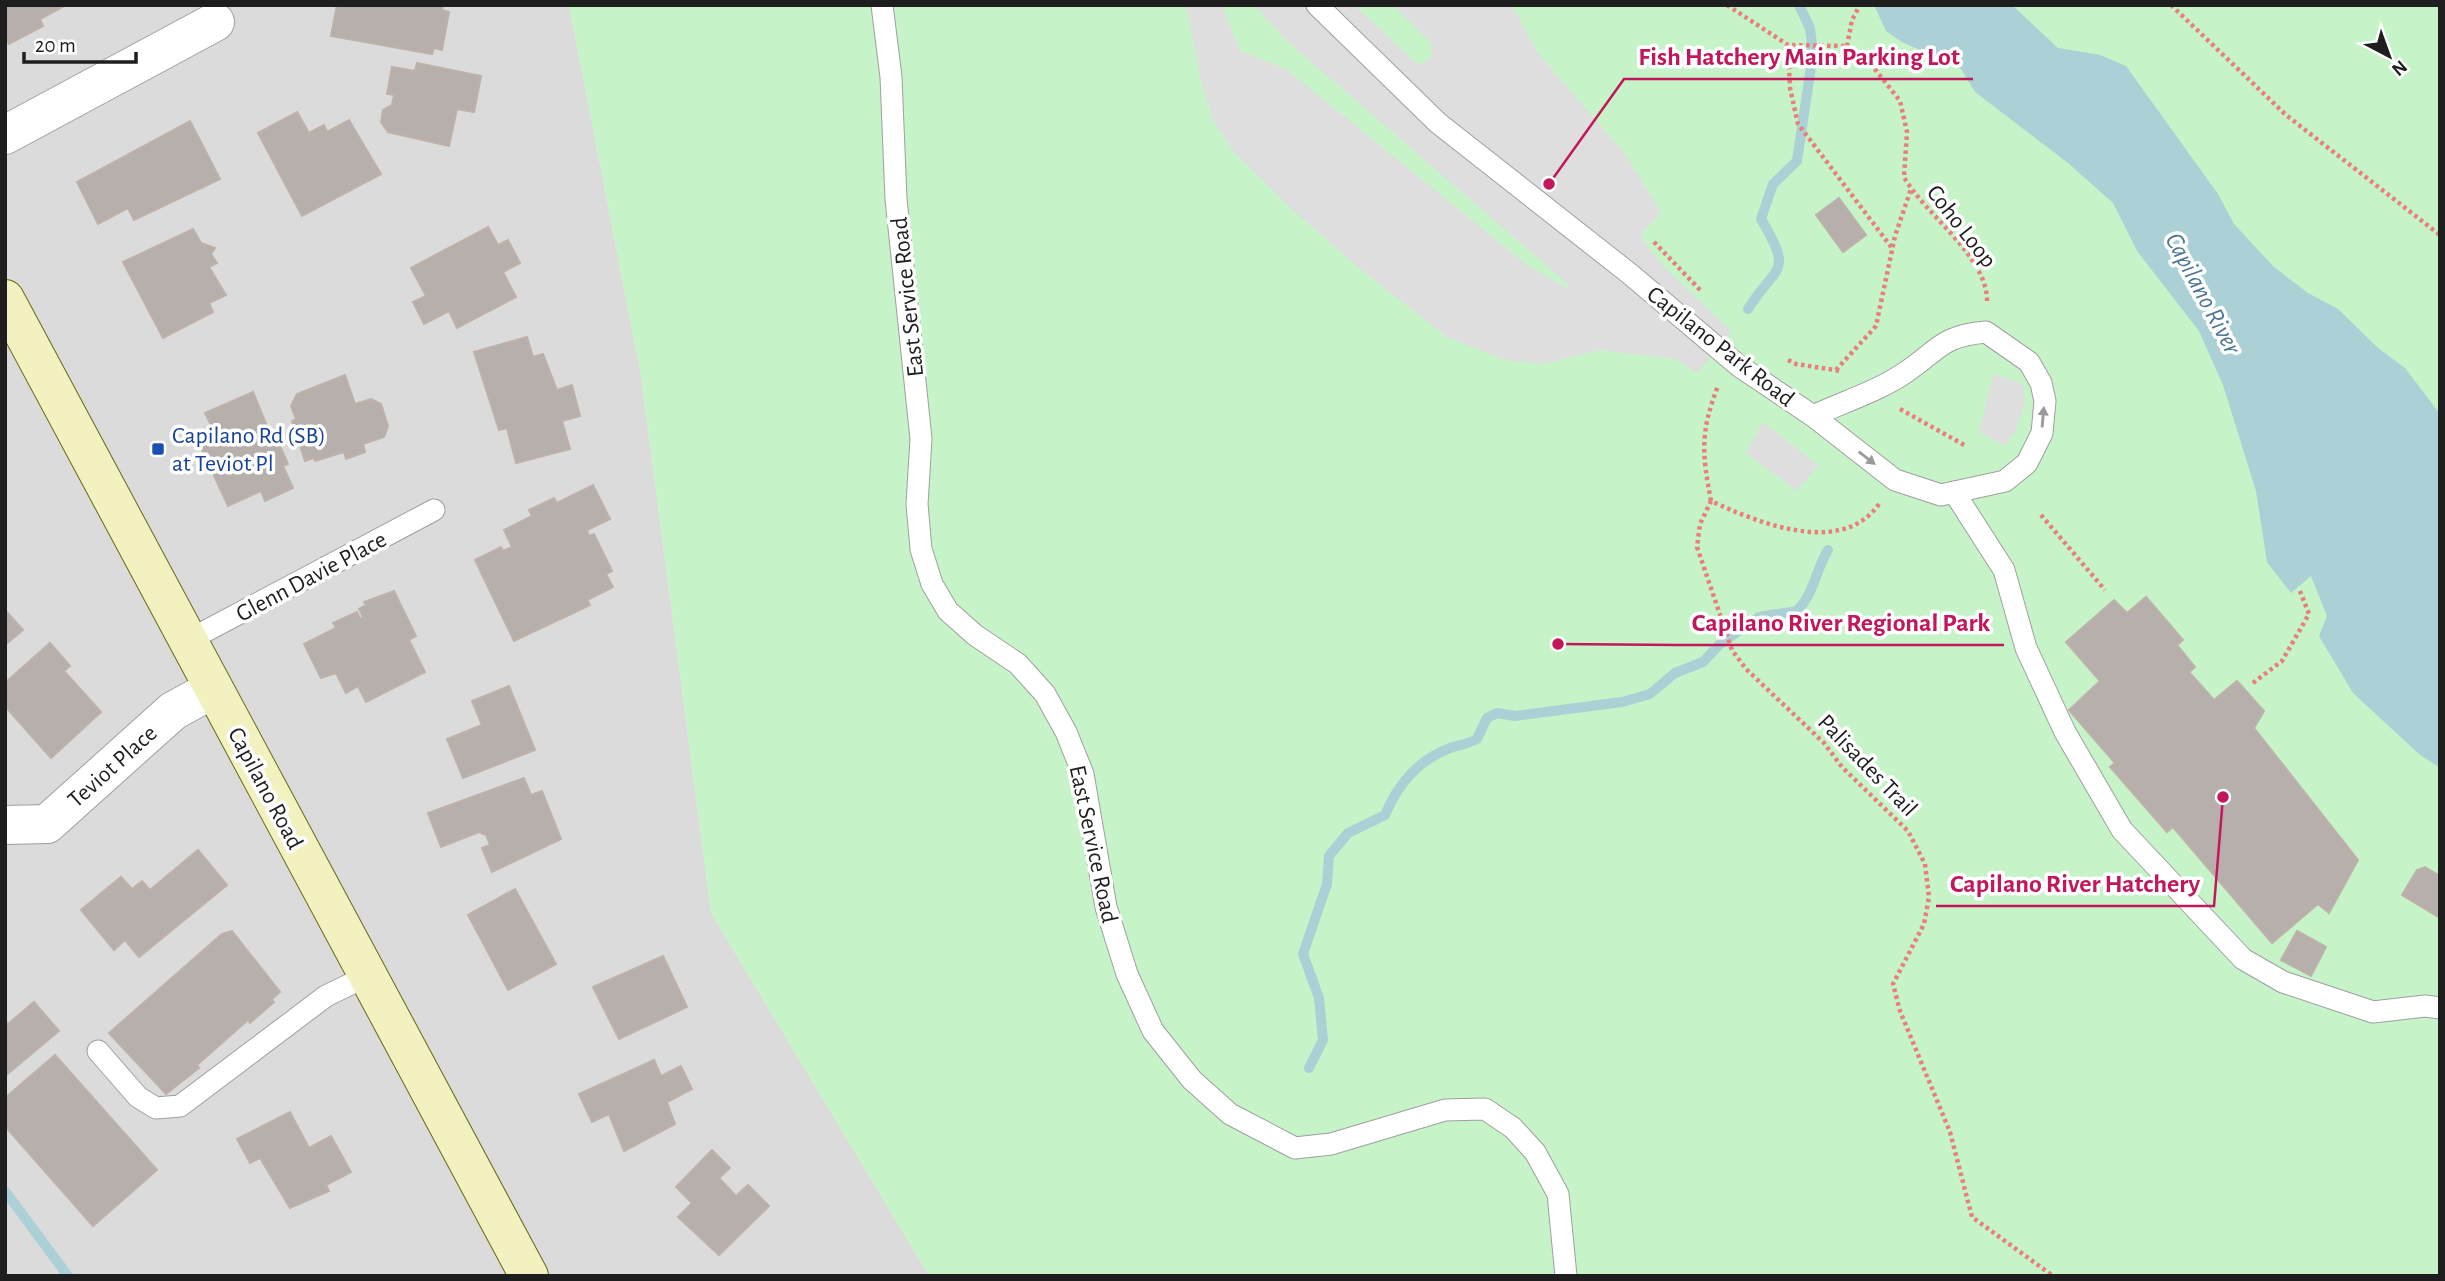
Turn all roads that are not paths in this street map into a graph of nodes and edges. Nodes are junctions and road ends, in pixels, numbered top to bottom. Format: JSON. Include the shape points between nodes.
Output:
{"nodes":[{"id":1,"x":882,"y":5,"type":"edge"},
{"id":2,"x":1317,"y":5,"type":"edge"},
{"id":3,"x":215,"y":22,"type":"dead end"},
{"id":4,"x":5,"y":135,"type":"edge"},
{"id":5,"x":5,"y":299,"type":"edge"},
{"id":6,"x":1813,"y":416,"type":"junction"},
{"id":7,"x":1954,"y":492,"type":"junction"},
{"id":8,"x":434,"y":510,"type":"dead end"},
{"id":9,"x":187,"y":641,"type":"junction"},
{"id":10,"x":214,"y":689,"type":"junction"},
{"id":11,"x":5,"y":825,"type":"edge"},
{"id":12,"x":368,"y":976,"type":"junction"},
{"id":13,"x":2440,"y":1008,"type":"edge"},
{"id":14,"x":98,"y":1051,"type":"dead end"},
{"id":15,"x":529,"y":1276,"type":"edge"},
{"id":16,"x":1566,"y":1276,"type":"edge"}],
"edges":[{"from":1,"to":16,"type":"lane","name":"East Service Road","via":[[921,439],[917,504],[921,549],[932,584],[948,611],[1018,664],[1045,694],[1066,732],[1083,774],[1106,907],[1127,974],[1153,1031],[1192,1080],[1230,1114],[1294,1148],[1331,1144],[1445,1110],[1485,1109],[1513,1128],[1535,1152],[1558,1194]]},
{"from":2,"to":6,"type":"lane","name":"Capilano Park Road","via":[[1438,123],[1739,366]]},
{"from":3,"to":4,"type":"street"},
{"from":5,"to":9,"type":"main road","name":"Capilano Road"},
{"from":6,"to":7,"type":"lane","name":"Capilano Park Road","one_way":true,"via":[[1895,480],[1941,495]]},
{"from":7,"to":6,"type":"lane","name":"Capilano Park Road","one_way":true,"via":[[2005,481],[2027,463],[2042,433],[2045,401],[2041,383],[2029,362],[1986,332],[1942,341],[1905,373]]},
{"from":7,"to":13,"type":"lane","via":[[2004,570],[2026,648],[2065,732],[2122,830],[2242,959],[2283,982],[2373,1012]]},
{"from":8,"to":9,"type":"lane","name":"Glenn Davie Place"},
{"from":9,"to":10,"type":"main road","name":"Capilano Road"},
{"from":10,"to":11,"type":"street","name":"Teviot Place","via":[[173,711],[47,824]]},
{"from":10,"to":12,"type":"main road","name":"Capilano Road"},
{"from":12,"to":14,"type":"lane","via":[[326,996],[180,1107],[156,1108],[138,1097]]},
{"from":12,"to":15,"type":"main road","name":"Capilano Road"}]}
